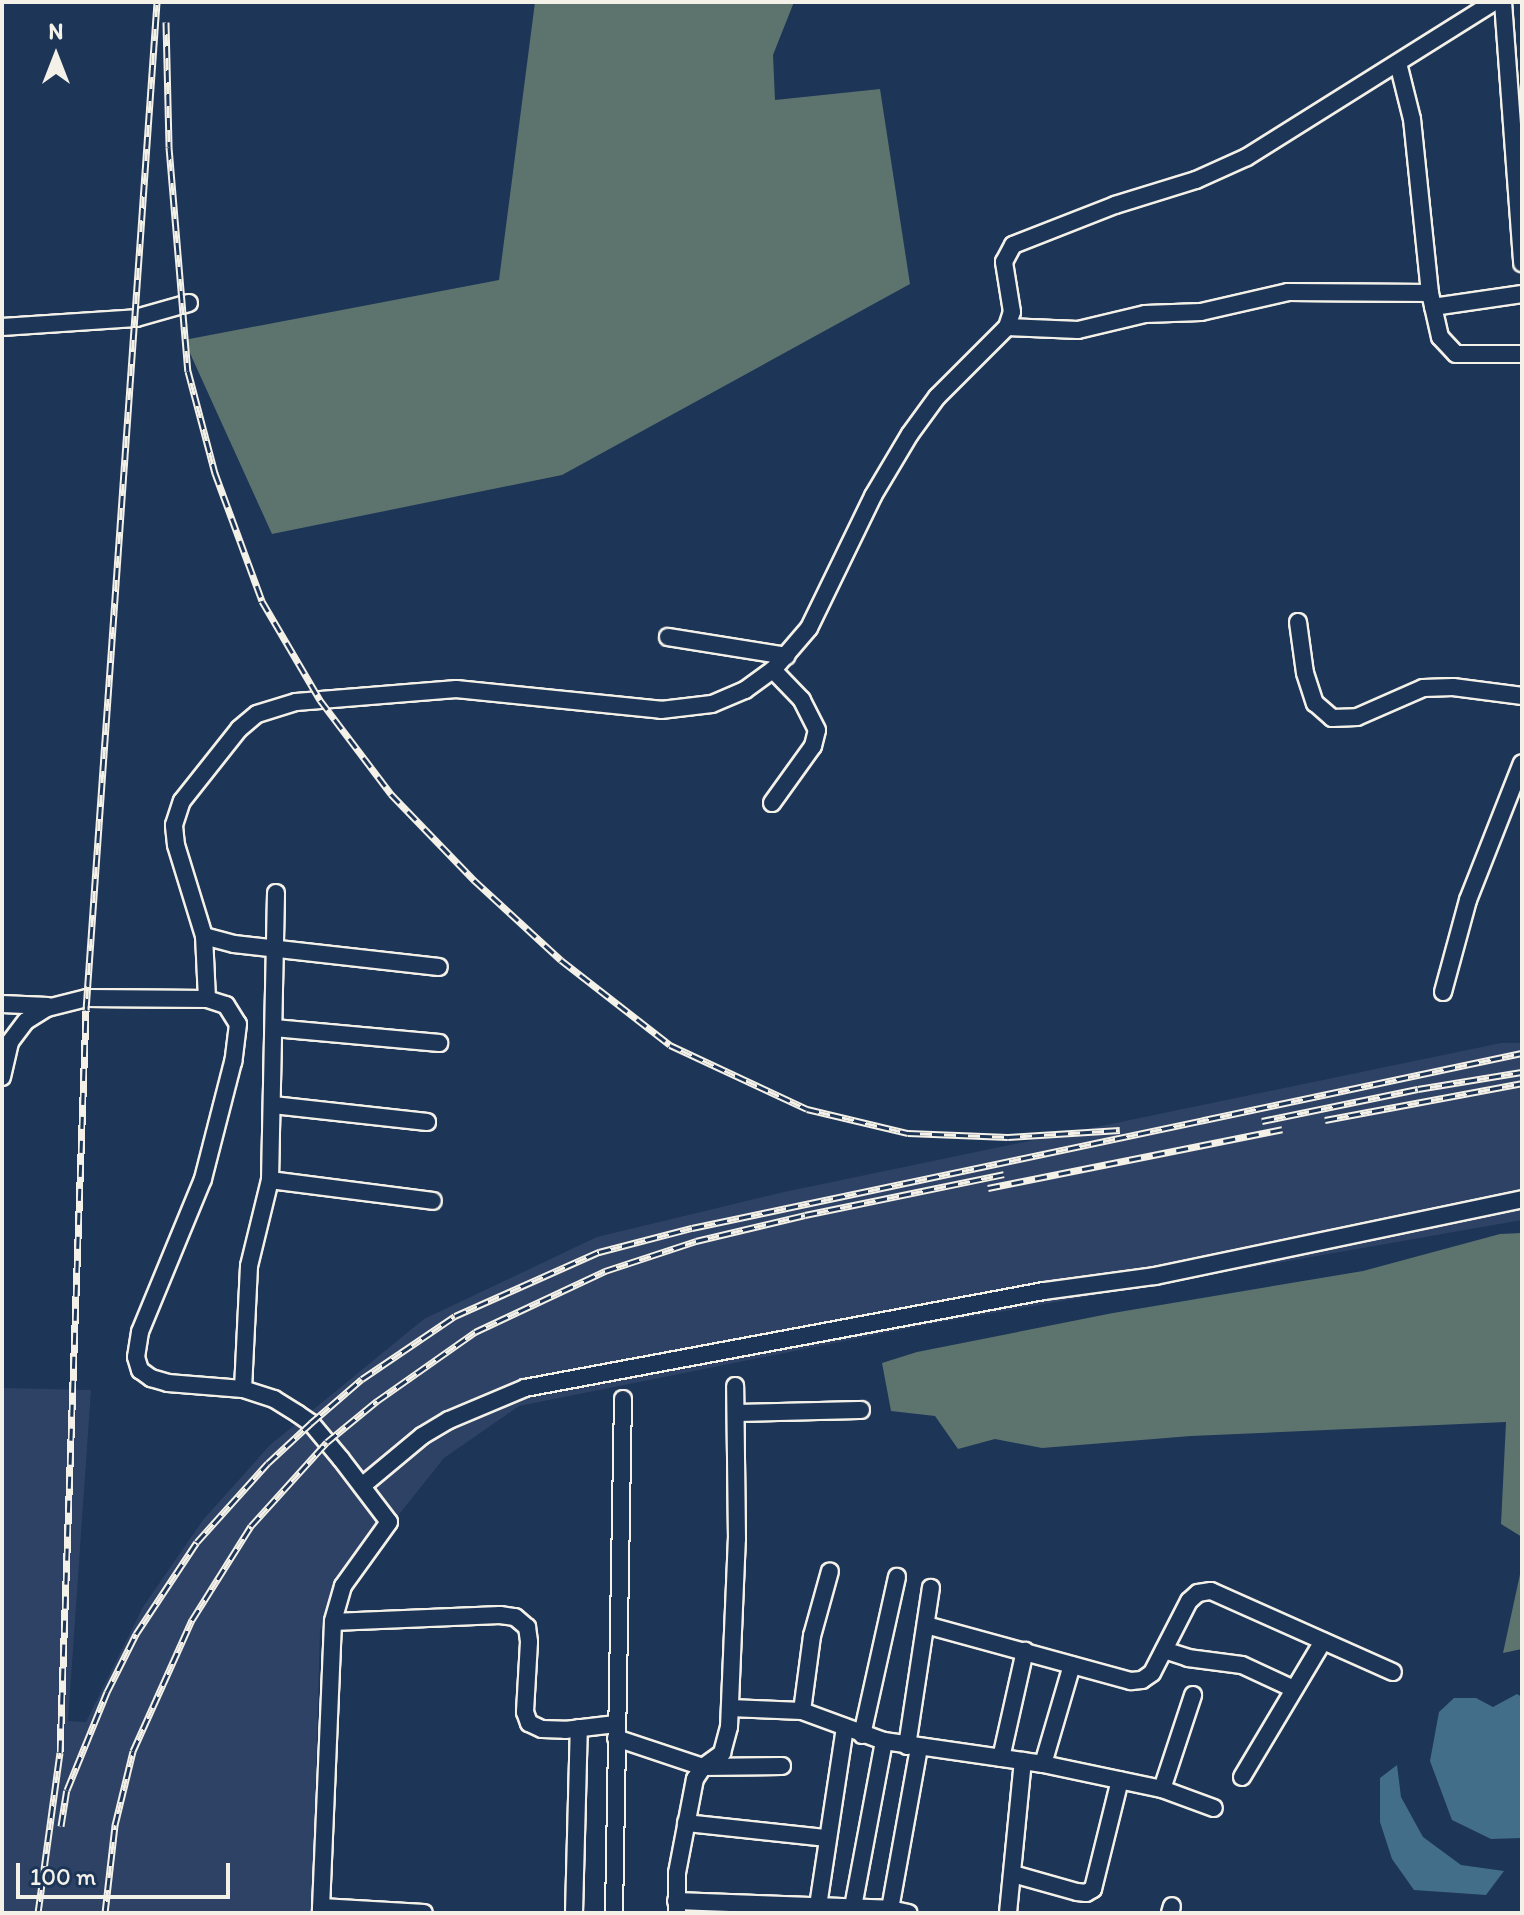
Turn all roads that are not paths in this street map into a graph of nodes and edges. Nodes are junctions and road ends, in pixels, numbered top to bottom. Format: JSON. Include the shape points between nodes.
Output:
{"nodes":[{"id":1,"x":1494,"y":2,"type":"edge"},
{"id":2,"x":1503,"y":2,"type":"edge"},
{"id":3,"x":1398,"y":63,"type":"junction"},
{"id":4,"x":1522,"y":263,"type":"edge"},
{"id":5,"x":1522,"y":294,"type":"edge"},
{"id":6,"x":1432,"y":300,"type":"junction"},
{"id":7,"x":189,"y":303,"type":"dead end"},
{"id":8,"x":2,"y":327,"type":"edge"},
{"id":9,"x":1007,"y":327,"type":"junction"},
{"id":10,"x":1522,"y":354,"type":"edge"},
{"id":11,"x":1298,"y":622,"type":"dead end"},
{"id":12,"x":668,"y":637,"type":"dead end"},
{"id":13,"x":786,"y":656,"type":"junction"},
{"id":14,"x":773,"y":670,"type":"junction"},
{"id":15,"x":1522,"y":696,"type":"edge"},
{"id":16,"x":1522,"y":763,"type":"edge"},
{"id":17,"x":772,"y":803,"type":"dead end"},
{"id":18,"x":276,"y":893,"type":"dead end"},
{"id":19,"x":204,"y":936,"type":"junction"},
{"id":20,"x":275,"y":946,"type":"junction"},
{"id":21,"x":439,"y":967,"type":"dead end"},
{"id":22,"x":1443,"y":992,"type":"dead end"},
{"id":23,"x":207,"y":999,"type":"junction"},
{"id":24,"x":2,"y":1004,"type":"edge"},
{"id":25,"x":52,"y":1007,"type":"junction"},
{"id":26,"x":274,"y":1028,"type":"junction"},
{"id":27,"x":439,"y":1043,"type":"dead end"},
{"id":28,"x":2,"y":1077,"type":"edge"},
{"id":29,"x":273,"y":1105,"type":"junction"},
{"id":30,"x":427,"y":1122,"type":"dead end"},
{"id":31,"x":270,"y":1180,"type":"junction"},
{"id":32,"x":1522,"y":1199,"type":"edge"},
{"id":33,"x":433,"y":1201,"type":"dead end"},
{"id":34,"x":735,"y":1386,"type":"dead end"},
{"id":35,"x":243,"y":1389,"type":"junction"},
{"id":36,"x":623,"y":1399,"type":"dead end"},
{"id":37,"x":861,"y":1410,"type":"dead end"},
{"id":38,"x":736,"y":1413,"type":"junction"},
{"id":39,"x":362,"y":1486,"type":"junction"},
{"id":40,"x":830,"y":1571,"type":"dead end"},
{"id":41,"x":897,"y":1577,"type":"dead end"},
{"id":42,"x":931,"y":1588,"type":"dead end"},
{"id":43,"x":333,"y":1622,"type":"junction"},
{"id":44,"x":926,"y":1625,"type":"junction"},
{"id":45,"x":1323,"y":1641,"type":"junction"},
{"id":46,"x":1164,"y":1650,"type":"junction"},
{"id":47,"x":1025,"y":1651,"type":"junction"},
{"id":48,"x":1072,"y":1665,"type":"junction"},
{"id":49,"x":1393,"y":1672,"type":"dead end"},
{"id":50,"x":1294,"y":1689,"type":"junction"},
{"id":51,"x":1193,"y":1695,"type":"dead end"},
{"id":52,"x":730,"y":1708,"type":"junction"},
{"id":53,"x":802,"y":1711,"type":"junction"},
{"id":54,"x":845,"y":1727,"type":"junction"},
{"id":55,"x":579,"y":1728,"type":"junction"},
{"id":56,"x":616,"y":1731,"type":"junction"},
{"id":57,"x":862,"y":1735,"type":"junction"},
{"id":58,"x":884,"y":1741,"type":"junction"},
{"id":59,"x":913,"y":1747,"type":"junction"},
{"id":60,"x":1001,"y":1758,"type":"junction"},
{"id":61,"x":1023,"y":1761,"type":"junction"},
{"id":62,"x":1043,"y":1764,"type":"junction"},
{"id":63,"x":782,"y":1766,"type":"dead end"},
{"id":64,"x":703,"y":1767,"type":"junction"},
{"id":65,"x":1242,"y":1777,"type":"dead end"},
{"id":66,"x":1120,"y":1780,"type":"junction"},
{"id":67,"x":1162,"y":1789,"type":"junction"},
{"id":68,"x":1214,"y":1808,"type":"dead end"},
{"id":69,"x":686,"y":1823,"type":"junction"},
{"id":70,"x":826,"y":1838,"type":"junction"},
{"id":71,"x":1013,"y":1874,"type":"junction"},
{"id":72,"x":677,"y":1907,"type":"edge"},
{"id":73,"x":853,"y":1907,"type":"junction"},
{"id":74,"x":807,"y":1908,"type":"edge"},
{"id":75,"x":890,"y":1909,"type":"junction"},
{"id":76,"x":321,"y":1910,"type":"edge"},
{"id":77,"x":424,"y":1913,"type":"edge"},
{"id":78,"x":574,"y":1913,"type":"edge"},
{"id":79,"x":614,"y":1913,"type":"edge"},
{"id":80,"x":909,"y":1913,"type":"edge"},
{"id":81,"x":1008,"y":1913,"type":"edge"}],
"edges":[{"from":1,"to":3,"type":"street"},
{"from":2,"to":4,"type":"street"},
{"from":3,"to":6,"type":"street","via":[[1412,119]]},
{"from":3,"to":9,"type":"street","via":[[1247,157],[1196,180],[1020,239],[1004,262],[1012,312]]},
{"from":5,"to":6,"type":"street"},
{"from":6,"to":9,"type":"street","via":[[1288,292],[1201,312],[1145,314],[1078,330]]},
{"from":6,"to":10,"type":"street","via":[[1440,337],[1456,354]]},
{"from":7,"to":8,"type":"street","via":[[136,318]]},
{"from":9,"to":13,"type":"street","via":[[937,397],[910,434],[873,496],[809,628]]},
{"from":11,"to":15,"type":"street","via":[[1315,703],[1332,718],[1357,717],[1423,688]]},
{"from":12,"to":13,"type":"street"},
{"from":13,"to":14,"type":"street"},
{"from":14,"to":17,"type":"street","via":[[802,700],[817,730],[813,746]]},
{"from":14,"to":19,"type":"street","via":[[712,704],[661,710],[456,689],[296,702],[257,714],[239,729],[176,812],[176,845]]},
{"from":16,"to":22,"type":"street","via":[[1468,900]]},
{"from":18,"to":20,"type":"street"},
{"from":19,"to":20,"type":"street"},
{"from":19,"to":23,"type":"street"},
{"from":20,"to":21,"type":"street"},
{"from":20,"to":26,"type":"street"},
{"from":23,"to":25,"type":"street","via":[[87,998]]},
{"from":23,"to":35,"type":"street","via":[[226,1005],[238,1024],[233,1062],[203,1179],[140,1332],[136,1357],[140,1370],[168,1383]]},
{"from":24,"to":25,"type":"street"},
{"from":25,"to":28,"type":"street","via":[[26,1021],[10,1042]]},
{"from":26,"to":27,"type":"street"},
{"from":26,"to":29,"type":"street"},
{"from":29,"to":30,"type":"street"},
{"from":29,"to":31,"type":"street"},
{"from":31,"to":33,"type":"street"},
{"from":31,"to":35,"type":"street","via":[[249,1266]]},
{"from":32,"to":39,"type":"street","via":[[1155,1276],[1044,1291],[525,1388],[422,1436]]},
{"from":34,"to":38,"type":"street"},
{"from":35,"to":39,"type":"street","via":[[274,1399],[311,1423]]},
{"from":36,"to":56,"type":"street"},
{"from":37,"to":38,"type":"street"},
{"from":38,"to":52,"type":"street"},
{"from":39,"to":43,"type":"street","via":[[389,1522],[343,1586]]},
{"from":40,"to":53,"type":"street","via":[[812,1636]]},
{"from":41,"to":57,"type":"street"},
{"from":42,"to":44,"type":"street"},
{"from":43,"to":55,"type":"street","via":[[515,1617],[527,1627],[529,1642],[529,1723],[542,1729]]},
{"from":43,"to":76,"type":"street"},
{"from":44,"to":47,"type":"street"},
{"from":44,"to":59,"type":"street"},
{"from":45,"to":46,"type":"street","via":[[1211,1591],[1189,1601]]},
{"from":45,"to":49,"type":"street"},
{"from":45,"to":50,"type":"street"},
{"from":46,"to":48,"type":"street","via":[[1142,1680]]},
{"from":46,"to":50,"type":"street","via":[[1242,1665]]},
{"from":47,"to":48,"type":"street"},
{"from":47,"to":60,"type":"street"},
{"from":48,"to":62,"type":"street"},
{"from":50,"to":65,"type":"street"},
{"from":51,"to":67,"type":"street"},
{"from":52,"to":53,"type":"street"},
{"from":52,"to":64,"type":"street","via":[[722,1753]]},
{"from":53,"to":54,"type":"street"},
{"from":54,"to":57,"type":"street"},
{"from":54,"to":70,"type":"street"},
{"from":55,"to":56,"type":"street"},
{"from":55,"to":78,"type":"street"},
{"from":56,"to":64,"type":"street"},
{"from":56,"to":79,"type":"street"},
{"from":57,"to":58,"type":"street"},
{"from":58,"to":59,"type":"street"},
{"from":58,"to":73,"type":"street"},
{"from":59,"to":60,"type":"street"},
{"from":59,"to":75,"type":"street"},
{"from":60,"to":61,"type":"street"},
{"from":61,"to":62,"type":"street"},
{"from":61,"to":71,"type":"street"},
{"from":62,"to":66,"type":"street"},
{"from":63,"to":64,"type":"street"},
{"from":64,"to":69,"type":"street","via":[[695,1779]]},
{"from":66,"to":67,"type":"street"},
{"from":66,"to":71,"type":"street","via":[[1093,1889],[1086,1893]]},
{"from":67,"to":68,"type":"street"},
{"from":69,"to":70,"type":"street"},
{"from":69,"to":72,"type":"street"},
{"from":70,"to":74,"type":"street"},
{"from":71,"to":81,"type":"street"},
{"from":72,"to":74,"type":"street"},
{"from":73,"to":74,"type":"street"},
{"from":73,"to":75,"type":"street"},
{"from":75,"to":80,"type":"street"},
{"from":76,"to":77,"type":"street"}]}
